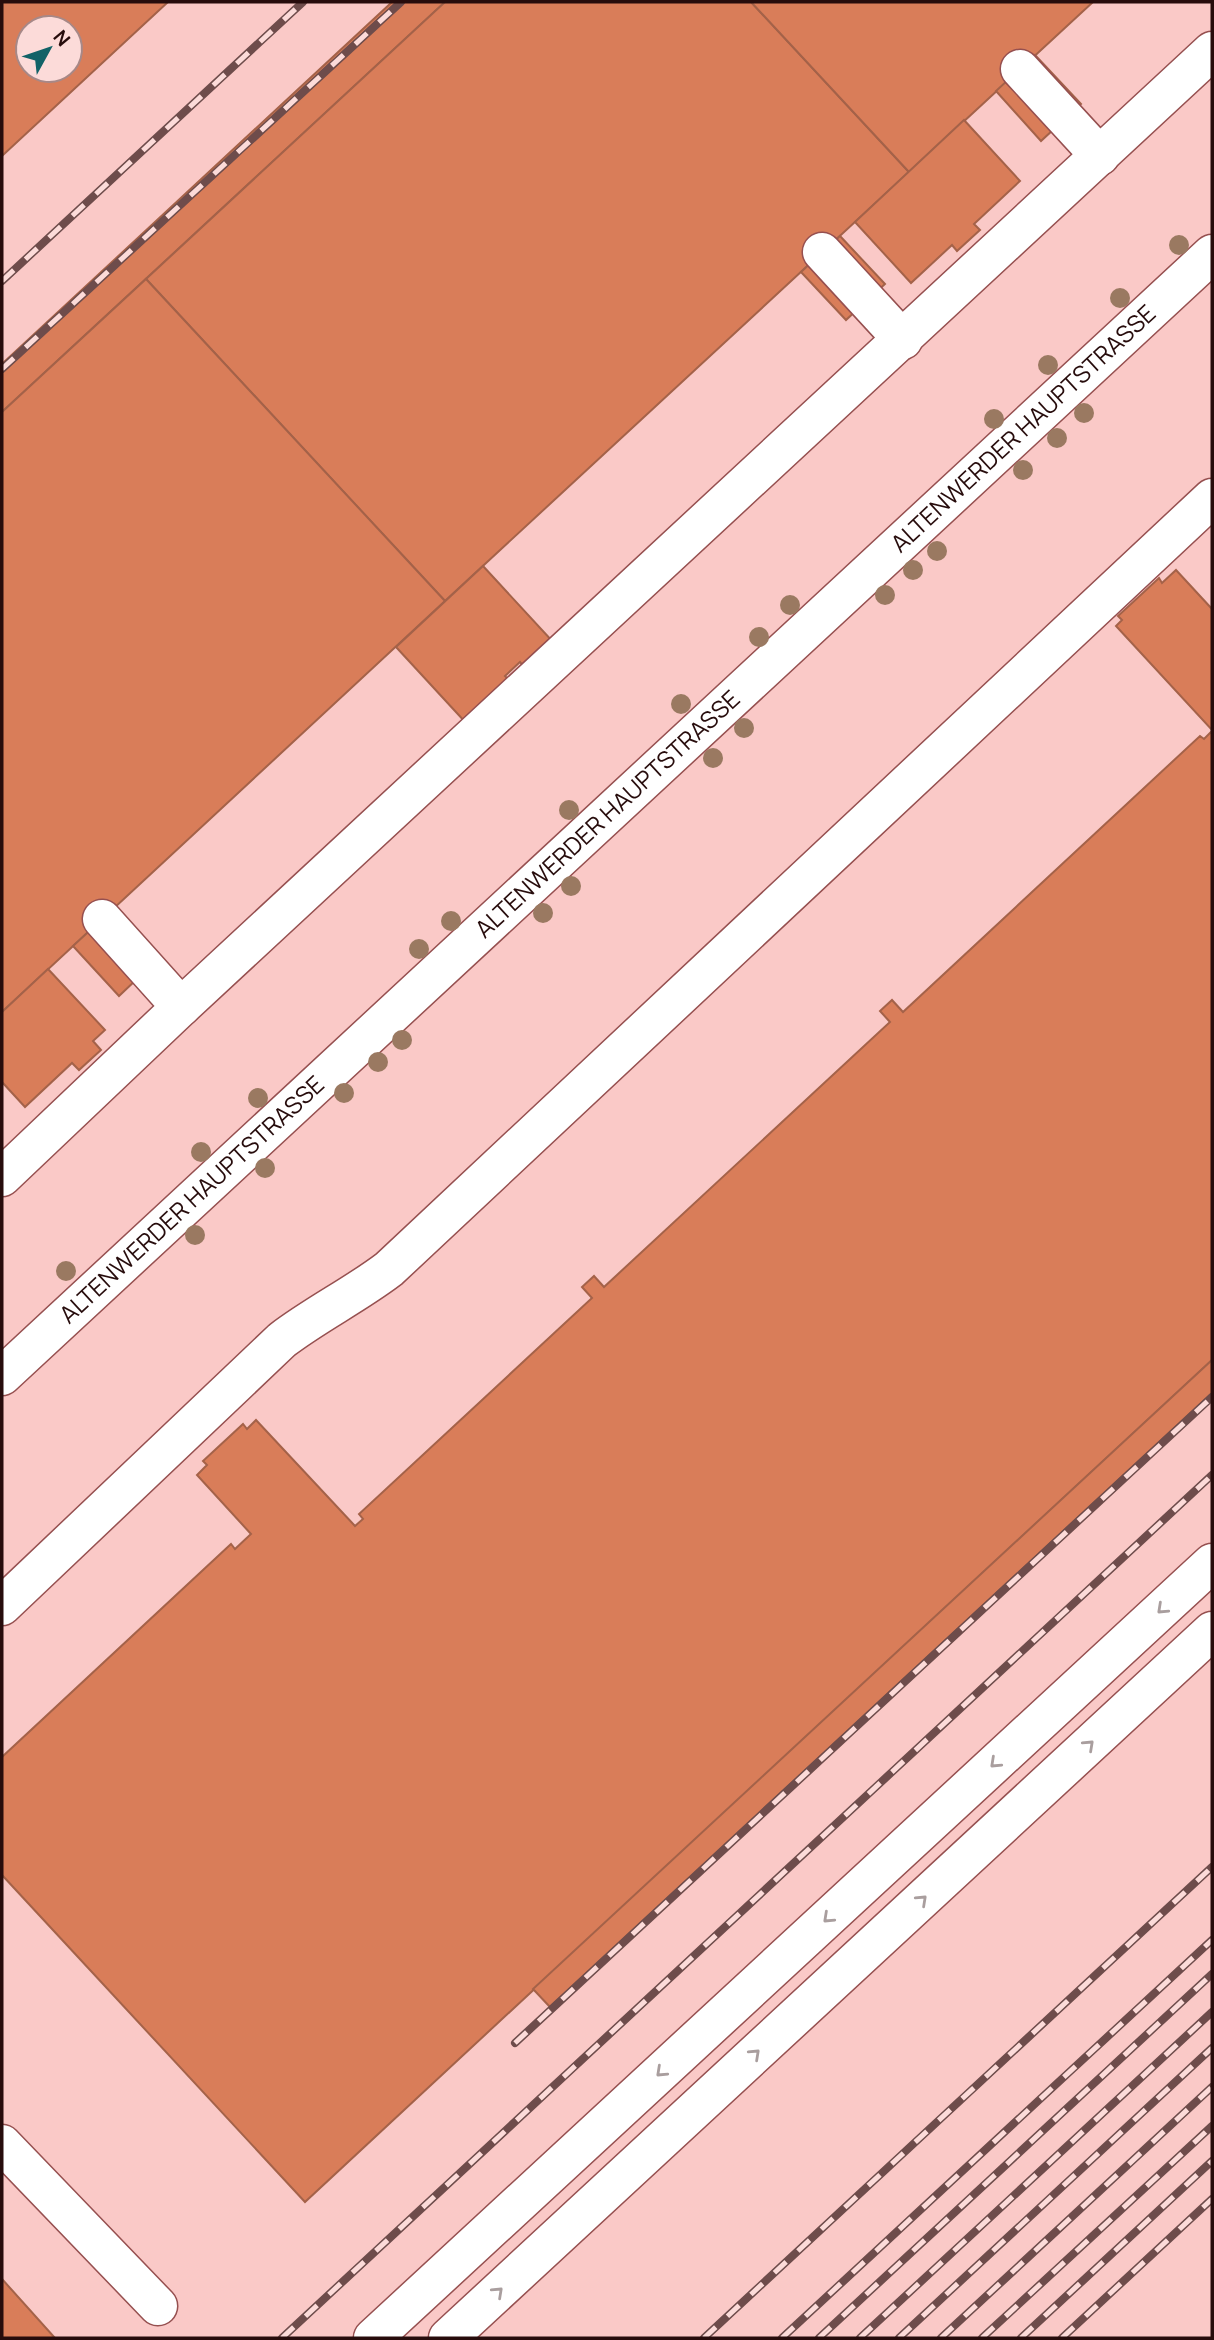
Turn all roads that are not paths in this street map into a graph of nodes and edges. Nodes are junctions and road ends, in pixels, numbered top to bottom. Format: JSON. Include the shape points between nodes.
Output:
{"nodes":[{"id":1,"x":1212,"y":51,"type":"edge"},
{"id":2,"x":1020,"y":69,"type":"dead end"},
{"id":3,"x":1100,"y":156,"type":"junction"},
{"id":4,"x":822,"y":252,"type":"dead end"},
{"id":5,"x":1212,"y":254,"type":"edge"},
{"id":6,"x":903,"y":340,"type":"junction"},
{"id":7,"x":1212,"y":498,"type":"edge"},
{"id":8,"x":102,"y":919,"type":"dead end"},
{"id":9,"x":181,"y":1007,"type":"junction"},
{"id":10,"x":2,"y":1177,"type":"edge"},
{"id":11,"x":2,"y":1376,"type":"edge"},
{"id":12,"x":1212,"y":1563,"type":"edge"},
{"id":13,"x":2,"y":1606,"type":"edge"},
{"id":14,"x":1212,"y":1631,"type":"edge"},
{"id":15,"x":2,"y":2144,"type":"edge"},
{"id":16,"x":158,"y":2306,"type":"dead end"},
{"id":17,"x":373,"y":2338,"type":"edge"},
{"id":18,"x":448,"y":2338,"type":"edge"}],
"edges":[{"from":1,"to":3,"type":"street"},
{"from":2,"to":3,"type":"street"},
{"from":3,"to":6,"type":"street"},
{"from":4,"to":6,"type":"street"},
{"from":5,"to":11,"type":"street","name":"ALTENWERDER HAUPTSTRASSE"},
{"from":6,"to":9,"type":"street"},
{"from":7,"to":13,"type":"street","via":[[389,1269],[282,1340]]},
{"from":8,"to":9,"type":"street"},
{"from":9,"to":10,"type":"street"},
{"from":12,"to":17,"type":"street","one_way":true},
{"from":18,"to":14,"type":"street","one_way":true},
{"from":15,"to":16,"type":"street"}]}
